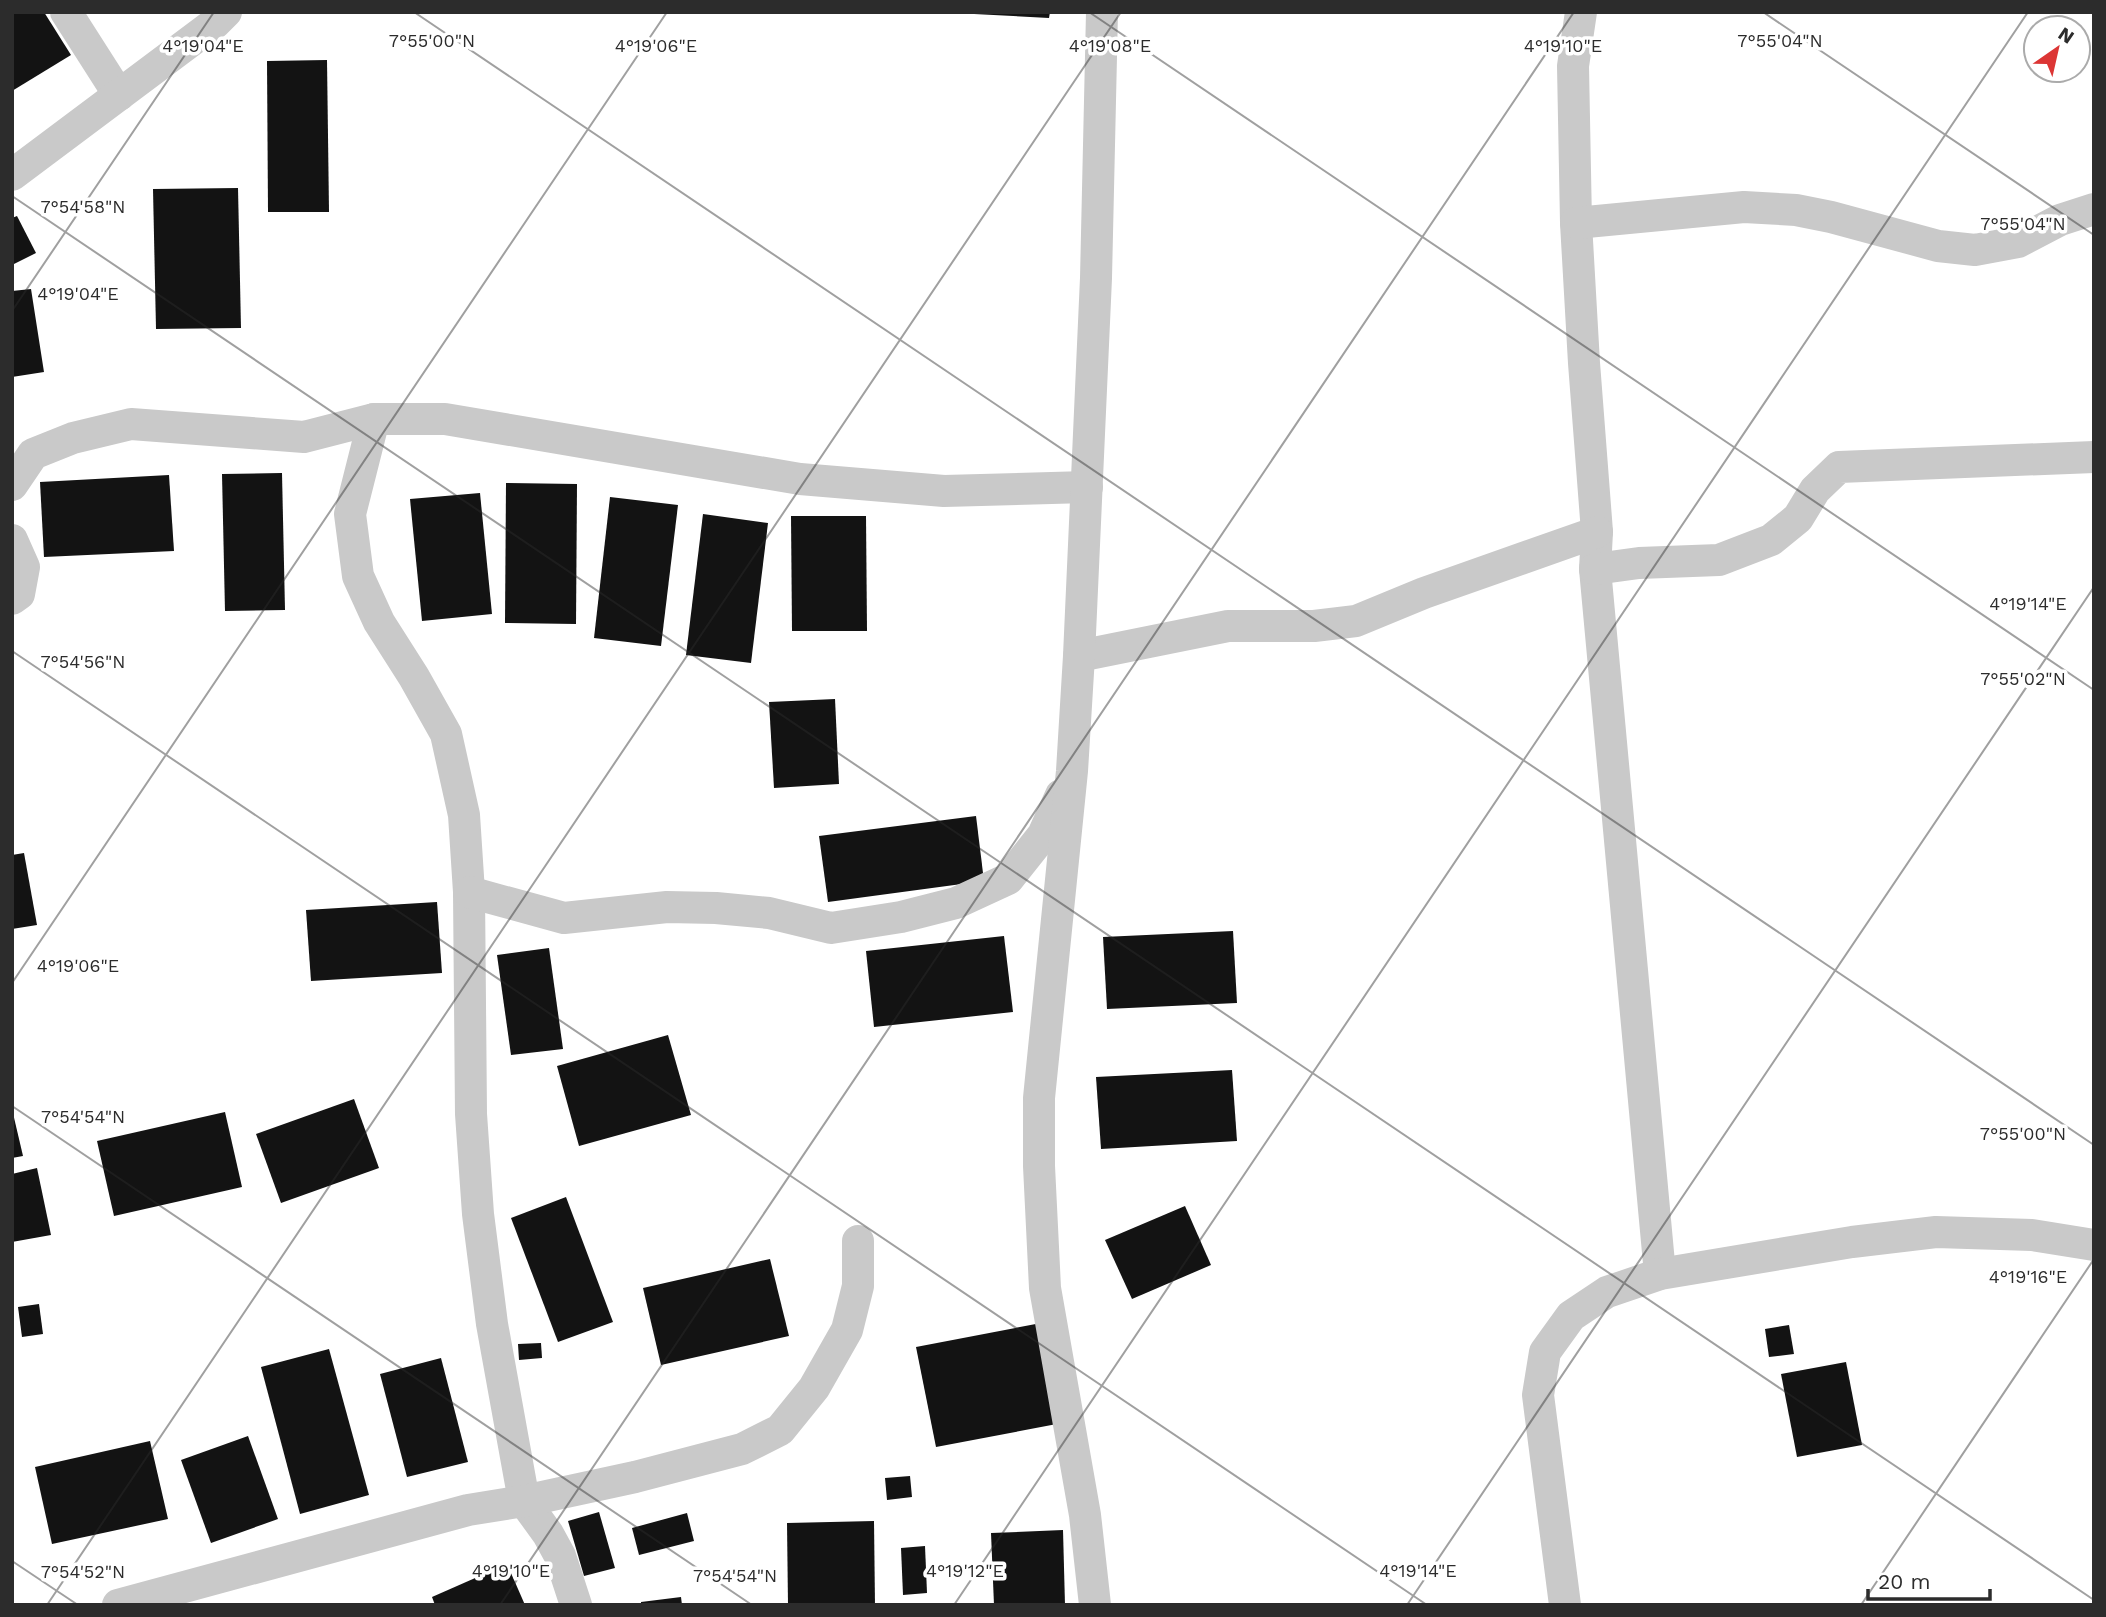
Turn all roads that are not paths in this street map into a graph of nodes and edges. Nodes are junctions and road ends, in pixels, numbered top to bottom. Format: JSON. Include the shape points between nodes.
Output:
{"nodes":[{"id":1,"x":66,"y":12,"type":"edge"},
{"id":2,"x":226,"y":12,"type":"edge"},
{"id":3,"x":1102,"y":12,"type":"edge"},
{"id":4,"x":1581,"y":12,"type":"edge"},
{"id":5,"x":119,"y":95,"type":"junction"},
{"id":6,"x":12,"y":175,"type":"edge"},
{"id":7,"x":2094,"y":209,"type":"edge"},
{"id":8,"x":1576,"y":223,"type":"junction"},
{"id":9,"x":374,"y":419,"type":"junction"},
{"id":10,"x":2094,"y":457,"type":"edge"},
{"id":11,"x":12,"y":485,"type":"edge"},
{"id":12,"x":1087,"y":487,"type":"junction"},
{"id":13,"x":1597,"y":532,"type":"junction"},
{"id":14,"x":12,"y":540,"type":"edge"},
{"id":15,"x":1595,"y":569,"type":"junction"},
{"id":16,"x":12,"y":599,"type":"edge"},
{"id":17,"x":1079,"y":656,"type":"junction"},
{"id":18,"x":1072,"y":771,"type":"junction"},
{"id":19,"x":469,"y":892,"type":"junction"},
{"id":20,"x":858,"y":1241,"type":"dead end"},
{"id":21,"x":2094,"y":1245,"type":"edge"},
{"id":22,"x":1660,"y":1275,"type":"junction"},
{"id":23,"x":524,"y":1502,"type":"junction"},
{"id":24,"x":118,"y":1605,"type":"edge"},
{"id":25,"x":576,"y":1605,"type":"edge"},
{"id":26,"x":1095,"y":1605,"type":"edge"},
{"id":27,"x":1565,"y":1605,"type":"edge"}],
"edges":[{"from":1,"to":5,"type":"street"},
{"from":2,"to":5,"type":"street"},
{"from":3,"to":12,"type":"street"},
{"from":4,"to":8,"type":"street","via":[[1573,66]]},
{"from":5,"to":6,"type":"street"},
{"from":7,"to":8,"type":"street","via":[[2018,242],[1975,250],[1938,246],[1796,210],[1744,207]]},
{"from":8,"to":13,"type":"street"},
{"from":9,"to":11,"type":"street","via":[[304,437],[131,424],[73,438],[33,454]]},
{"from":9,"to":12,"type":"street","via":[[445,419],[800,479],[944,492]]},
{"from":9,"to":19,"type":"street","via":[[350,514],[358,576],[379,622],[446,734],[464,815]]},
{"from":10,"to":15,"type":"street","via":[[1839,467],[1815,491],[1798,518],[1771,540],[1719,559]]},
{"from":12,"to":17,"type":"street"},
{"from":13,"to":15,"type":"street"},
{"from":13,"to":17,"type":"street","via":[[1356,621],[1228,626]]},
{"from":14,"to":16,"type":"street","via":[[24,567],[19,594]]},
{"from":15,"to":22,"type":"street"},
{"from":17,"to":18,"type":"street"},
{"from":18,"to":19,"type":"street","via":[[1043,835],[1008,878],[957,903],[901,917],[831,928],[769,913],[716,908],[667,907],[564,918]]},
{"from":18,"to":26,"type":"street","via":[[1039,1098],[1040,1166],[1045,1288],[1085,1515]]},
{"from":19,"to":23,"type":"street","via":[[471,1114],[478,1214],[492,1324]]},
{"from":20,"to":23,"type":"street","via":[[858,1286],[848,1330],[814,1388],[780,1430],[742,1449]]},
{"from":21,"to":22,"type":"street","via":[[2032,1235],[1936,1232]]},
{"from":22,"to":27,"type":"street","via":[[1607,1292],[1571,1316],[1545,1352],[1538,1395]]},
{"from":23,"to":24,"type":"street","via":[[468,1510]]},
{"from":23,"to":25,"type":"street","via":[[560,1556]]}]}
